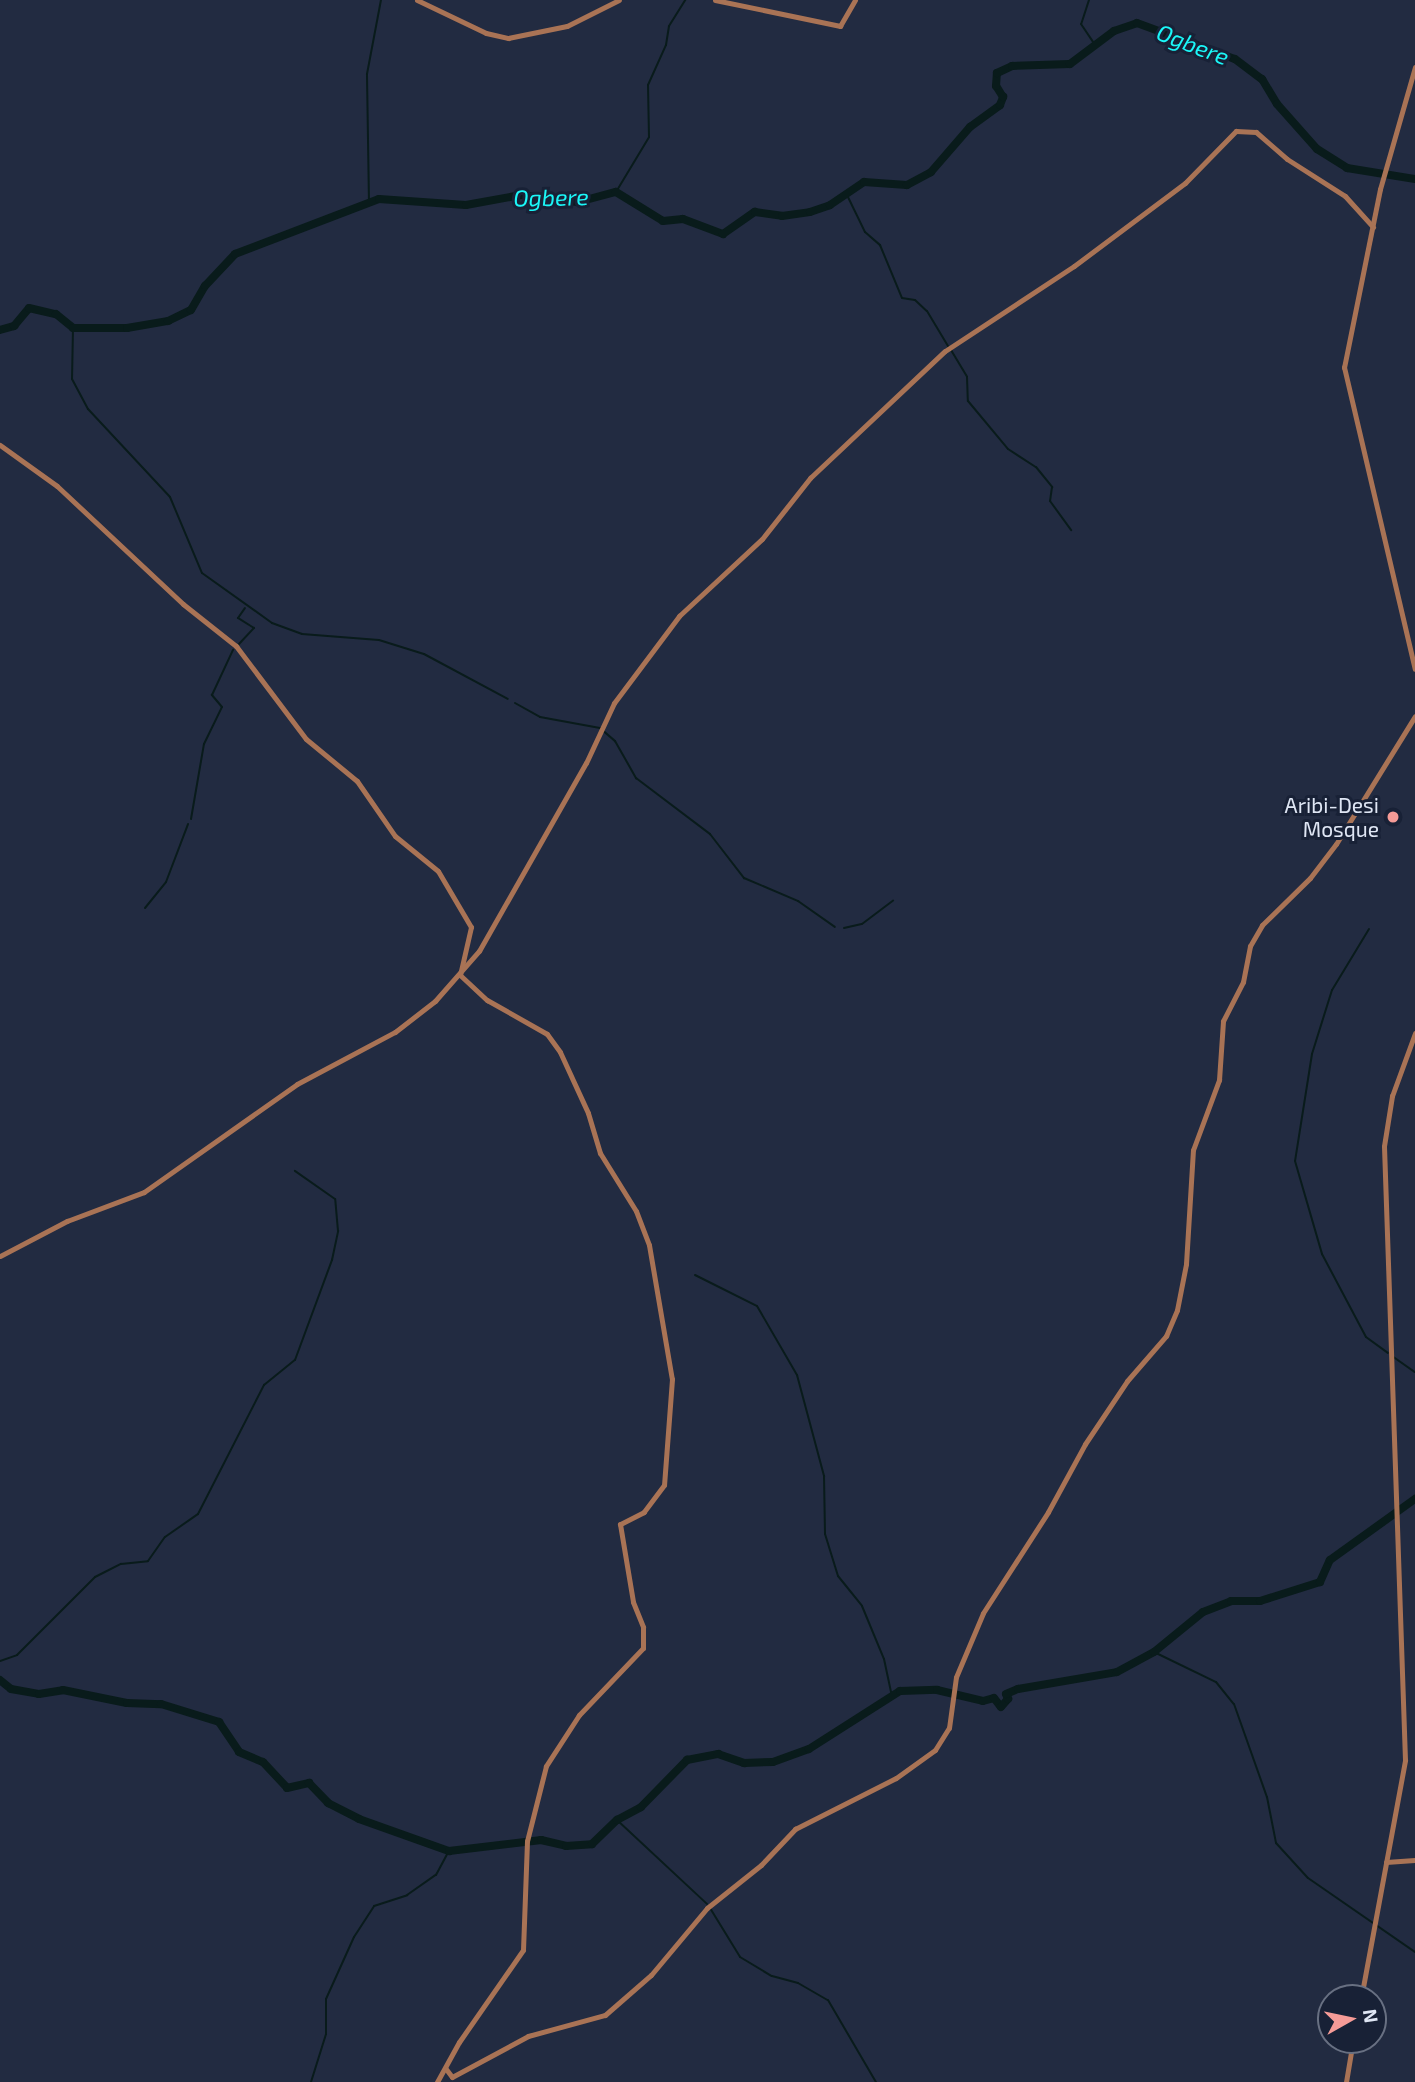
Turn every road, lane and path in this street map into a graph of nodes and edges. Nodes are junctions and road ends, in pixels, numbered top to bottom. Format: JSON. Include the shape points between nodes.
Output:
{"nodes":[{"id":1,"x":417,"y":0,"type":"edge"},
{"id":2,"x":619,"y":0,"type":"edge"},
{"id":3,"x":715,"y":0,"type":"edge"},
{"id":4,"x":855,"y":0,"type":"edge"},
{"id":5,"x":1415,"y":67,"type":"edge"},
{"id":6,"x":1373,"y":227,"type":"junction"},
{"id":7,"x":0,"y":445,"type":"edge"},
{"id":8,"x":1415,"y":669,"type":"edge"},
{"id":9,"x":1415,"y":716,"type":"edge"},
{"id":10,"x":460,"y":975,"type":"junction"},
{"id":11,"x":1415,"y":1033,"type":"edge"},
{"id":12,"x":0,"y":1256,"type":"edge"},
{"id":13,"x":1415,"y":1860,"type":"edge"},
{"id":14,"x":1386,"y":1862,"type":"junction"},
{"id":15,"x":1363,"y":1984,"type":"edge"},
{"id":16,"x":1351,"y":2054,"type":"edge"},
{"id":17,"x":446,"y":2069,"type":"junction"},
{"id":18,"x":437,"y":2082,"type":"edge"},
{"id":19,"x":1346,"y":2082,"type":"edge"}],
"edges":[{"from":1,"to":2,"type":"street","via":[[486,33],[508,38],[567,26]]},
{"from":3,"to":4,"type":"street","via":[[840,26]]},
{"from":5,"to":6,"type":"street"},
{"from":6,"to":8,"type":"street","via":[[1344,367]]},
{"from":6,"to":10,"type":"street","via":[[1332,187],[1287,159],[1256,132],[1242,129],[1185,183],[1076,265],[945,351],[810,478],[762,539],[679,615],[614,703],[502,912]]},
{"from":7,"to":10,"type":"street","via":[[57,486],[183,604],[236,646],[306,739],[357,781],[395,836],[438,871],[471,928]]},
{"from":9,"to":17,"type":"street","via":[[1327,857],[1253,939],[1243,982],[1223,1021],[1219,1080],[1193,1150],[1185,1276],[1175,1317],[1166,1336],[1127,1381],[1085,1444],[1054,1503],[983,1613],[953,1692],[949,1728],[927,1758],[795,1829],[761,1865],[709,1906],[651,1975],[605,2015],[528,2036],[452,2077]]},
{"from":10,"to":12,"type":"street","via":[[395,1032],[297,1084],[144,1192],[68,1221]]},
{"from":10,"to":17,"type":"street","via":[[487,1000],[547,1034],[559,1052],[588,1113],[600,1153],[642,1224],[672,1368],[664,1485],[644,1512],[620,1524],[633,1602],[643,1627],[643,1648],[563,1737],[545,1766],[527,1843],[523,1950],[459,2042]]},
{"from":11,"to":14,"type":"street","via":[[1392,1096],[1384,1146],[1405,1749]]},
{"from":13,"to":14,"type":"street"},
{"from":14,"to":15,"type":"street"},
{"from":16,"to":19,"type":"street"},
{"from":17,"to":18,"type":"street"}]}
